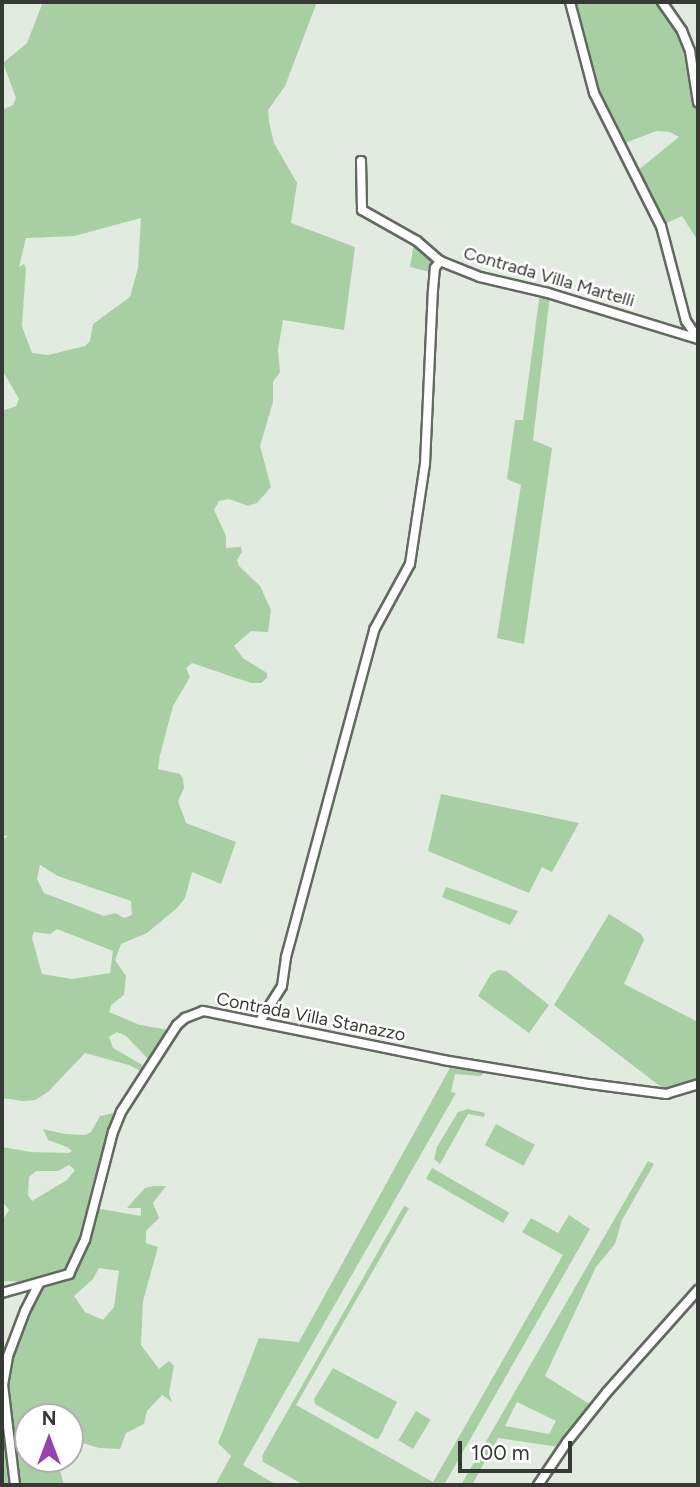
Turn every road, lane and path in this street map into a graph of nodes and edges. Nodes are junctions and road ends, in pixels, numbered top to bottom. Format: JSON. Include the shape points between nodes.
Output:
{"nodes":[{"id":1,"x":570,"y":2,"type":"edge"},
{"id":2,"x":662,"y":2,"type":"edge"},
{"id":3,"x":698,"y":102,"type":"edge"},
{"id":4,"x":361,"y":161,"type":"dead end"},
{"id":5,"x":440,"y":261,"type":"junction"},
{"id":6,"x":698,"y":338,"type":"edge"},
{"id":7,"x":260,"y":1021,"type":"junction"},
{"id":8,"x":698,"y":1084,"type":"edge"},
{"id":9,"x":40,"y":1283,"type":"junction"},
{"id":10,"x":698,"y":1290,"type":"edge"},
{"id":11,"x":2,"y":1293,"type":"edge"},
{"id":12,"x":15,"y":1485,"type":"edge"},
{"id":13,"x":538,"y":1485,"type":"edge"}],
"edges":[{"from":1,"to":6,"type":"street","name":"Contrada Villa Martelli","via":[[594,93],[661,226],[686,321]]},
{"from":2,"to":3,"type":"street","via":[[690,51]]},
{"from":4,"to":5,"type":"street","name":"Contrada Villa Martelli","via":[[362,210],[417,241]]},
{"from":5,"to":6,"type":"street","name":"Contrada Villa Martelli","via":[[480,277]]},
{"from":5,"to":7,"type":"street","via":[[433,290],[425,464],[410,564],[374,630],[282,986]]},
{"from":7,"to":8,"type":"street","name":"Contrada Villa Stanazzo","via":[[443,1060],[578,1082],[666,1094]]},
{"from":7,"to":9,"type":"street","name":"Contrada Villa Stanazzo","via":[[203,1011],[177,1025],[121,1112],[76,1265],[69,1274]]},
{"from":9,"to":11,"type":"street","name":"Contrada Villa Stanazzo"},
{"from":9,"to":12,"type":"street","via":[[8,1356],[2,1385]]},
{"from":10,"to":13,"type":"street","via":[[607,1392]]}]}
